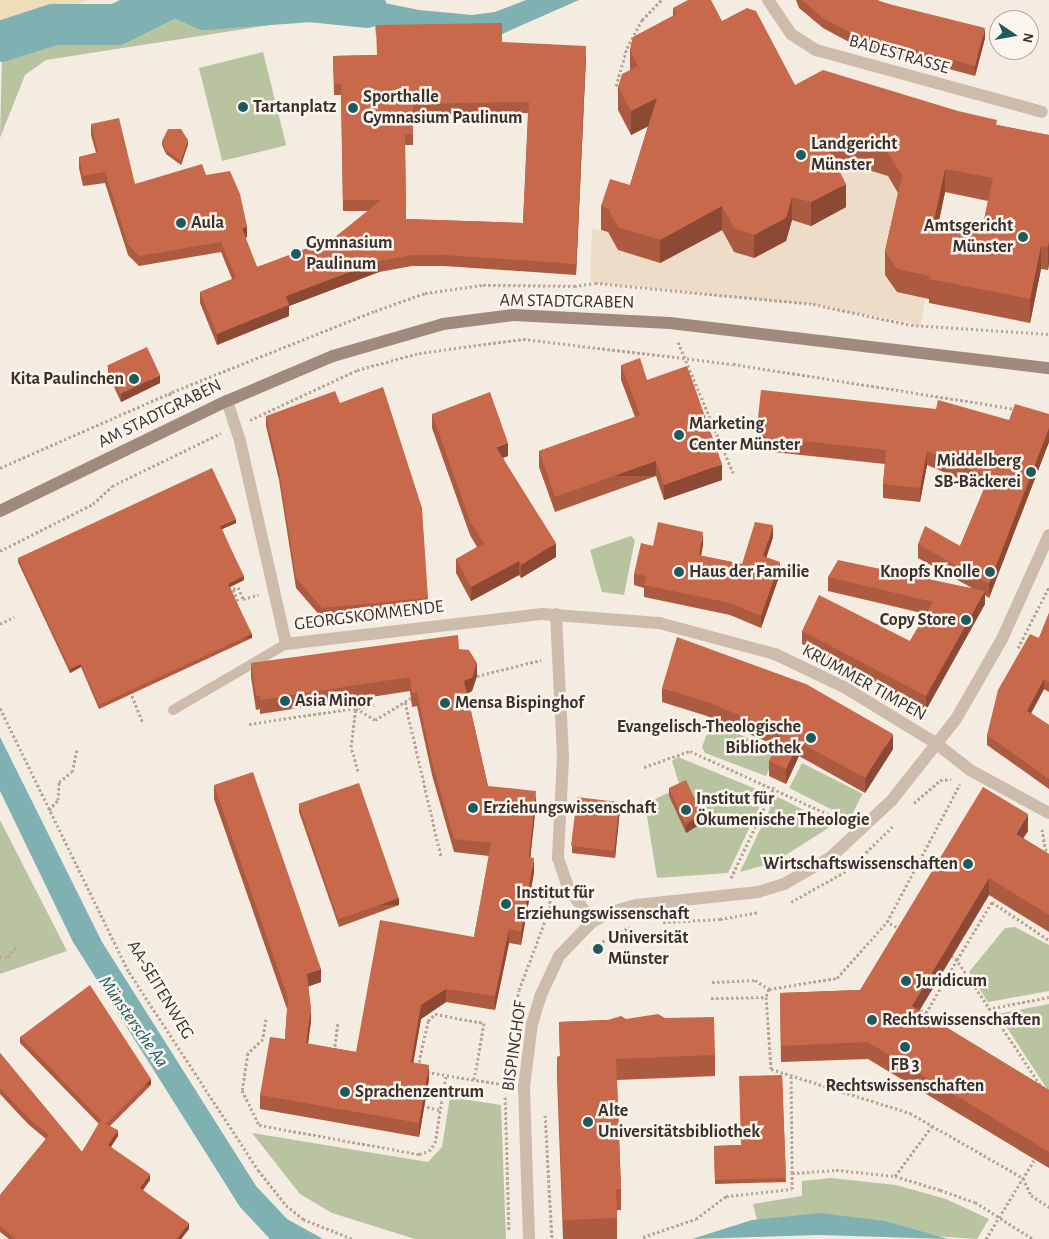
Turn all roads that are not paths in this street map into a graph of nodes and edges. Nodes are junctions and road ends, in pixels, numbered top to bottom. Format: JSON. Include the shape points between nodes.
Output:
{"nodes":[{"id":1,"x":768,"y":0,"type":"edge"},
{"id":2,"x":1042,"y":112,"type":"dead end"},
{"id":3,"x":1049,"y":368,"type":"edge"},
{"id":4,"x":227,"y":401,"type":"junction"},
{"id":5,"x":0,"y":511,"type":"edge"},
{"id":6,"x":1049,"y":535,"type":"edge"},
{"id":7,"x":556,"y":614,"type":"junction"},
{"id":8,"x":286,"y":644,"type":"junction"},
{"id":9,"x":173,"y":710,"type":"dead end"},
{"id":10,"x":937,"y":744,"type":"junction"},
{"id":11,"x":1049,"y":813,"type":"edge"},
{"id":12,"x":592,"y":922,"type":"junction"},
{"id":13,"x":529,"y":1239,"type":"edge"}],
"edges":[{"from":1,"to":2,"type":"street","name":"BADESTRASSE","via":[[791,34],[816,50]]},
{"from":3,"to":4,"type":"main road","name":"AM STADTGRABEN","via":[[670,323],[513,315],[443,324],[333,356]]},
{"from":4,"to":5,"type":"main road","name":"AM STADTGRABEN"},
{"from":4,"to":8,"type":"street","name":"GEORGSKOMMENDE"},
{"from":6,"to":10,"type":"street","via":[[994,654]]},
{"from":7,"to":8,"type":"street","name":"GEORGSKOMMENDE"},
{"from":7,"to":10,"type":"street","name":"KRUMMER TIMPEN","via":[[659,623],[775,654],[844,688]]},
{"from":7,"to":12,"type":"street","via":[[564,758],[558,858],[568,887]]},
{"from":8,"to":9,"type":"lane"},
{"from":10,"to":11,"type":"street","name":"KRUMMER TIMPEN","via":[[970,770]]},
{"from":10,"to":12,"type":"street","via":[[892,800],[862,830],[831,857],[784,884],[723,897],[637,905]]},
{"from":12,"to":13,"type":"street","name":"BISPINGHOF","via":[[559,956],[550,971],[532,1024],[524,1086]]}]}
